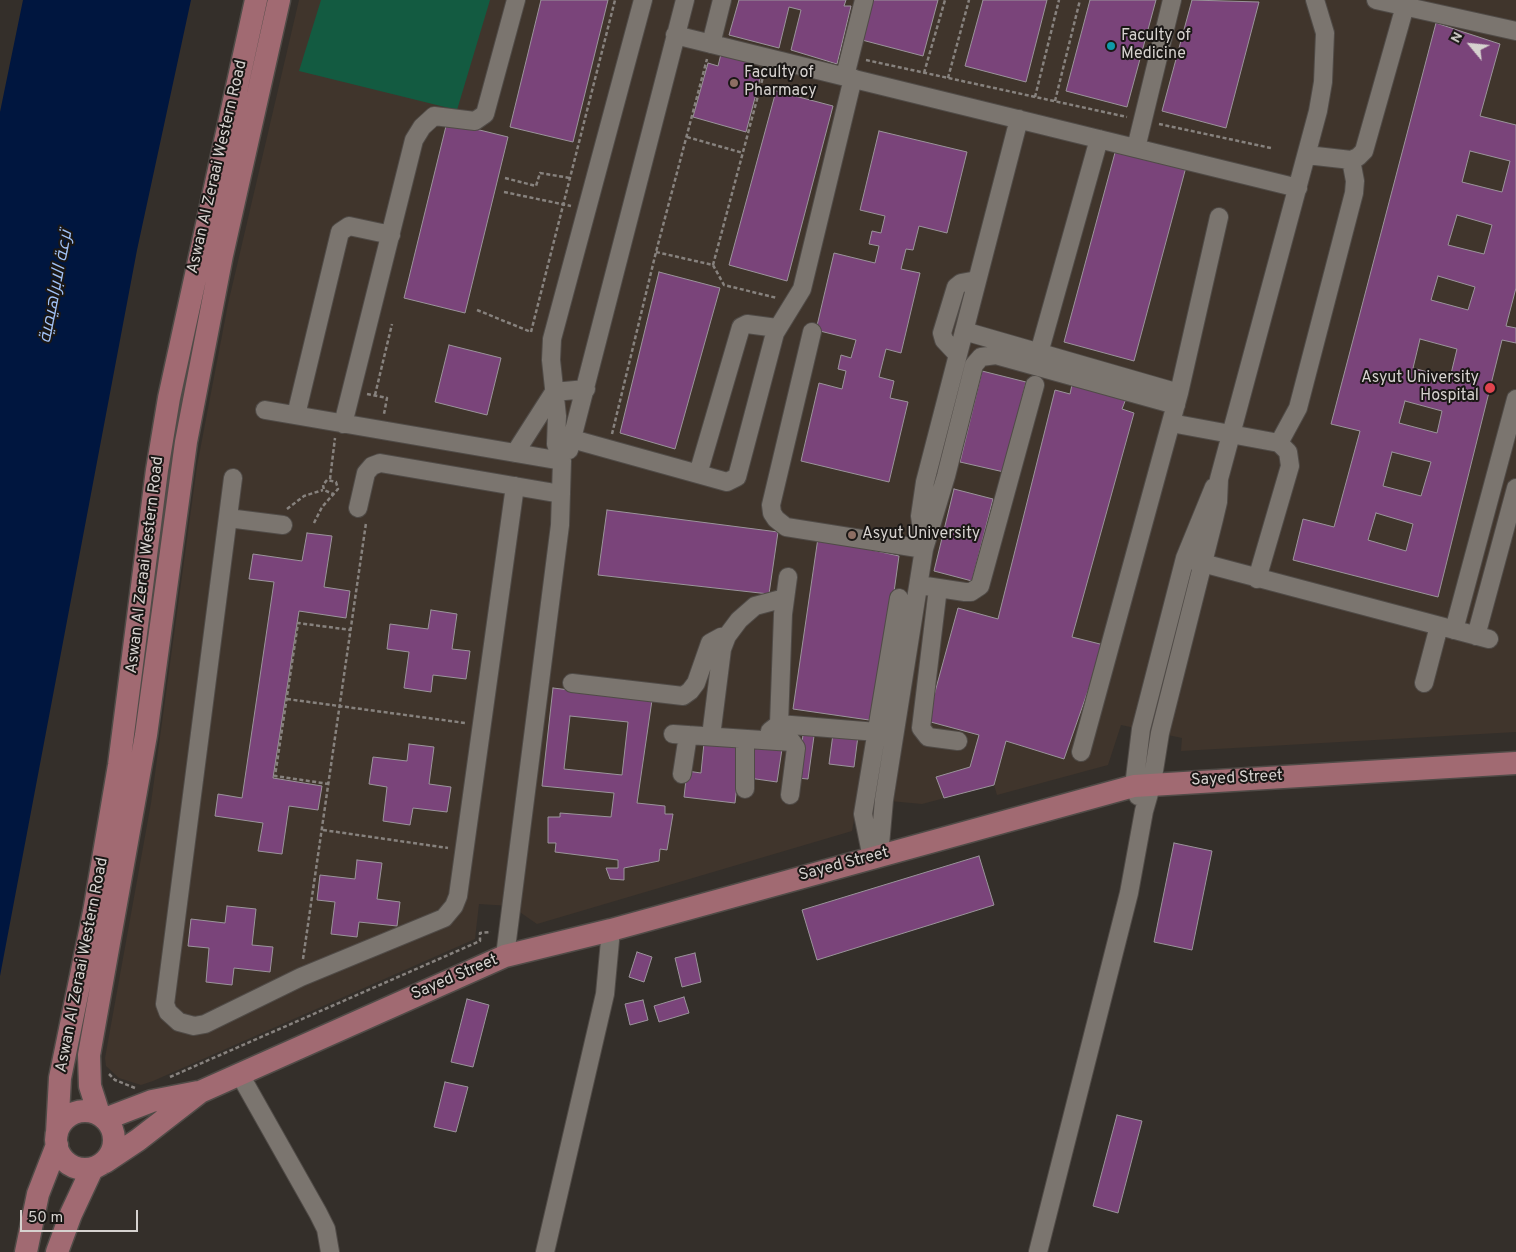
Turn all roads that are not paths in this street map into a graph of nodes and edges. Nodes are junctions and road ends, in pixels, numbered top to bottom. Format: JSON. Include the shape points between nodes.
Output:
{"nodes":[{"id":1,"x":256,"y":0,"type":"edge"},
{"id":2,"x":279,"y":0,"type":"edge"},
{"id":3,"x":516,"y":0,"type":"edge"},
{"id":4,"x":643,"y":0,"type":"edge"},
{"id":5,"x":685,"y":0,"type":"edge"},
{"id":6,"x":722,"y":0,"type":"edge"},
{"id":7,"x":864,"y":0,"type":"edge"},
{"id":8,"x":1172,"y":0,"type":"edge"},
{"id":9,"x":1315,"y":0,"type":"edge"},
{"id":10,"x":1376,"y":0,"type":"edge"},
{"id":11,"x":1405,"y":6,"type":"junction"},
{"id":12,"x":1516,"y":31,"type":"edge"},
{"id":13,"x":675,"y":35,"type":"junction"},
{"id":14,"x":711,"y":44,"type":"junction"},
{"id":15,"x":849,"y":77,"type":"junction"},
{"id":16,"x":1019,"y":119,"type":"junction"},
{"id":17,"x":1099,"y":139,"type":"junction"},
{"id":18,"x":1136,"y":148,"type":"junction"},
{"id":19,"x":1307,"y":155,"type":"junction"},
{"id":20,"x":1351,"y":160,"type":"junction"},
{"id":21,"x":1298,"y":188,"type":"junction"},
{"id":22,"x":1219,"y":217,"type":"dead end"},
{"id":23,"x":391,"y":236,"type":"junction"},
{"id":24,"x":977,"y":280,"type":"junction"},
{"id":25,"x":777,"y":328,"type":"junction"},
{"id":26,"x":964,"y":331,"type":"junction"},
{"id":27,"x":812,"y":332,"type":"dead end"},
{"id":28,"x":1039,"y":353,"type":"junction"},
{"id":29,"x":958,"y":355,"type":"junction"},
{"id":30,"x":1034,"y":385,"type":"dead end"},
{"id":31,"x":586,"y":389,"type":"junction"},
{"id":32,"x":554,"y":392,"type":"junction"},
{"id":33,"x":1178,"y":399,"type":"junction"},
{"id":34,"x":1516,"y":399,"type":"edge"},
{"id":35,"x":266,"y":410,"type":"dead end"},
{"id":36,"x":296,"y":416,"type":"junction"},
{"id":37,"x":1171,"y":423,"type":"junction"},
{"id":38,"x":339,"y":431,"type":"junction"},
{"id":39,"x":1231,"y":434,"type":"junction"},
{"id":40,"x":572,"y":439,"type":"junction"},
{"id":41,"x":1279,"y":443,"type":"junction"},
{"id":42,"x":515,"y":453,"type":"junction"},
{"id":43,"x":562,"y":461,"type":"junction"},
{"id":44,"x":698,"y":474,"type":"junction"},
{"id":45,"x":234,"y":478,"type":"dead end"},
{"id":46,"x":1219,"y":479,"type":"junction"},
{"id":47,"x":515,"y":486,"type":"junction"},
{"id":48,"x":1516,"y":488,"type":"edge"},
{"id":49,"x":562,"y":494,"type":"junction"},
{"id":50,"x":362,"y":515,"type":"road end"},
{"id":51,"x":228,"y":518,"type":"junction"},
{"id":52,"x":279,"y":525,"type":"road end"},
{"id":53,"x":924,"y":549,"type":"junction"},
{"id":54,"x":1185,"y":558,"type":"junction"},
{"id":55,"x":1202,"y":564,"type":"junction"},
{"id":56,"x":788,"y":578,"type":"dead end"},
{"id":57,"x":1257,"y":579,"type":"junction"},
{"id":58,"x":919,"y":585,"type":"junction"},
{"id":59,"x":938,"y":588,"type":"junction"},
{"id":60,"x":785,"y":598,"type":"junction"},
{"id":61,"x":899,"y":598,"type":"dead end"},
{"id":62,"x":1171,"y":614,"type":"junction"},
{"id":63,"x":1189,"y":617,"type":"junction"},
{"id":64,"x":1446,"y":628,"type":"junction"},
{"id":65,"x":728,"y":636,"type":"junction"},
{"id":66,"x":572,"y":683,"type":"dead end"},
{"id":67,"x":1424,"y":683,"type":"dead end"},
{"id":68,"x":1148,"y":701,"type":"junction"},
{"id":69,"x":1166,"y":705,"type":"junction"},
{"id":70,"x":778,"y":724,"type":"junction"},
{"id":71,"x":877,"y":732,"type":"junction"},
{"id":72,"x":712,"y":736,"type":"junction"},
{"id":73,"x":745,"y":738,"type":"junction"},
{"id":74,"x":765,"y":740,"type":"junction"},
{"id":75,"x":958,"y":741,"type":"dead end"},
{"id":76,"x":1081,"y":752,"type":"dead end"},
{"id":77,"x":1516,"y":763,"type":"edge"},
{"id":78,"x":682,"y":774,"type":"dead end"},
{"id":79,"x":1143,"y":784,"type":"junction"},
{"id":80,"x":745,"y":789,"type":"dead end"},
{"id":81,"x":790,"y":795,"type":"dead end"},
{"id":82,"x":875,"y":857,"type":"junction"},
{"id":83,"x":611,"y":930,"type":"junction"},
{"id":84,"x":505,"y":956,"type":"junction"},
{"id":85,"x":239,"y":1072,"type":"junction"},
{"id":86,"x":200,"y":1092,"type":"junction"},
{"id":87,"x":102,"y":1117,"type":"junction"},
{"id":88,"x":57,"y":1139,"type":"junction"},
{"id":89,"x":99,"y":1165,"type":"junction"},
{"id":90,"x":26,"y":1252,"type":"edge"},
{"id":91,"x":57,"y":1252,"type":"edge"},
{"id":92,"x":330,"y":1252,"type":"edge"},
{"id":93,"x":545,"y":1252,"type":"edge"},
{"id":94,"x":1038,"y":1252,"type":"edge"}],
"edges":[{"from":1,"to":88,"type":"main road","name":"Aswan Al Zeraai Western Road","via":[[169,398],[119,765],[96,903],[57,1096]]},
{"from":2,"to":87,"type":"main road","name":"Aswan Al Zeraai Western Road","via":[[222,255],[186,442],[146,735],[89,1056],[90,1086]]},
{"from":3,"to":23,"type":"street","via":[[487,110],[475,121],[434,116],[422,127],[414,140]]},
{"from":4,"to":32,"type":"street","via":[[552,339],[550,360]]},
{"from":5,"to":13,"type":"street"},
{"from":6,"to":14,"type":"street"},
{"from":7,"to":15,"type":"street","via":[[850,57]]},
{"from":8,"to":18,"type":"street"},
{"from":9,"to":19,"type":"street","via":[[1325,32],[1325,56],[1318,112]]},
{"from":10,"to":11,"type":"street"},
{"from":11,"to":12,"type":"street"},
{"from":11,"to":20,"type":"street","via":[[1364,151]]},
{"from":13,"to":14,"type":"street"},
{"from":13,"to":31,"type":"street"},
{"from":14,"to":15,"type":"street"},
{"from":15,"to":16,"type":"street"},
{"from":15,"to":25,"type":"street","via":[[802,290]]},
{"from":16,"to":17,"type":"street"},
{"from":16,"to":24,"type":"street"},
{"from":17,"to":18,"type":"street"},
{"from":17,"to":28,"type":"street"},
{"from":18,"to":21,"type":"street"},
{"from":19,"to":20,"type":"street"},
{"from":19,"to":21,"type":"street"},
{"from":20,"to":41,"type":"street","via":[[1354,193],[1298,408]]},
{"from":21,"to":39,"type":"street"},
{"from":22,"to":33,"type":"street"},
{"from":23,"to":36,"type":"street","via":[[349,226],[340,232]]},
{"from":23,"to":38,"type":"street"},
{"from":24,"to":26,"type":"street"},
{"from":24,"to":29,"type":"street","via":[[956,287],[942,333]]},
{"from":25,"to":44,"type":"street","via":[[746,324],[741,328]]},
{"from":25,"to":44,"type":"street","via":[[737,477],[727,482]]},
{"from":26,"to":28,"type":"street"},
{"from":26,"to":29,"type":"street"},
{"from":27,"to":53,"type":"street","via":[[771,505],[772,513],[786,527]]},
{"from":28,"to":33,"type":"street"},
{"from":29,"to":53,"type":"street","via":[[920,500]]},
{"from":30,"to":59,"type":"street","via":[[982,582],[971,592]]},
{"from":31,"to":32,"type":"street"},
{"from":31,"to":40,"type":"street"},
{"from":32,"to":42,"type":"street"},
{"from":32,"to":43,"type":"street","via":[[556,444]]},
{"from":33,"to":37,"type":"street"},
{"from":33,"to":53,"type":"street","via":[[996,355],[981,357],[974,365]]},
{"from":34,"to":64,"type":"street"},
{"from":35,"to":36,"type":"street"},
{"from":36,"to":38,"type":"street"},
{"from":37,"to":39,"type":"street"},
{"from":37,"to":76,"type":"street"},
{"from":38,"to":42,"type":"street","via":[[380,430]]},
{"from":39,"to":41,"type":"street"},
{"from":39,"to":46,"type":"street"},
{"from":40,"to":43,"type":"street"},
{"from":40,"to":44,"type":"street"},
{"from":41,"to":57,"type":"street","via":[[1288,452],[1290,466]]},
{"from":42,"to":43,"type":"street"},
{"from":43,"to":49,"type":"street"},
{"from":45,"to":51,"type":"street"},
{"from":46,"to":54,"type":"street","via":[[1207,500]]},
{"from":46,"to":55,"type":"street","via":[[1218,502]]},
{"from":47,"to":49,"type":"street"},
{"from":47,"to":50,"type":"street","via":[[380,463],[366,473]]},
{"from":47,"to":51,"type":"street","via":[[457,901],[444,918],[301,977],[200,1026],[179,1022],[168,1012],[165,1004]]},
{"from":48,"to":64,"type":"street","via":[[1483,637]]},
{"from":49,"to":84,"type":"street"},
{"from":51,"to":52,"type":"street"},
{"from":53,"to":58,"type":"street"},
{"from":54,"to":55,"type":"street"},
{"from":54,"to":62,"type":"street"},
{"from":55,"to":57,"type":"street"},
{"from":55,"to":63,"type":"street"},
{"from":56,"to":60,"type":"street"},
{"from":57,"to":64,"type":"street"},
{"from":58,"to":59,"type":"street"},
{"from":58,"to":82,"type":"street"},
{"from":59,"to":75,"type":"street","via":[[921,728],[928,737]]},
{"from":60,"to":65,"type":"street","via":[[755,606],[739,620]]},
{"from":60,"to":70,"type":"street"},
{"from":61,"to":71,"type":"street"},
{"from":62,"to":63,"type":"street"},
{"from":62,"to":68,"type":"street"},
{"from":63,"to":69,"type":"street"},
{"from":64,"to":67,"type":"street"},
{"from":65,"to":66,"type":"street","via":[[710,643],[696,682],[690,692],[682,696]]},
{"from":65,"to":72,"type":"street","via":[[722,650]]},
{"from":68,"to":69,"type":"street"},
{"from":68,"to":79,"type":"street","via":[[1141,729]]},
{"from":69,"to":79,"type":"street"},
{"from":70,"to":71,"type":"street"},
{"from":70,"to":74,"type":"street"},
{"from":71,"to":82,"type":"street","via":[[863,814]]},
{"from":72,"to":73,"type":"street"},
{"from":72,"to":78,"type":"street","via":[[680,734]]},
{"from":73,"to":74,"type":"street"},
{"from":73,"to":80,"type":"street"},
{"from":74,"to":81,"type":"street","via":[[792,742],[796,746]]},
{"from":77,"to":79,"type":"main road","name":"Sayed Street"},
{"from":79,"to":82,"type":"main road","name":"Sayed Street"},
{"from":79,"to":94,"type":"street","via":[[1144,811],[1129,892]]},
{"from":82,"to":83,"type":"main road","name":"Sayed Street"},
{"from":83,"to":84,"type":"main road","name":"Sayed Street"},
{"from":83,"to":93,"type":"street","via":[[603,1003]]},
{"from":84,"to":85,"type":"main road","name":"Sayed Street"},
{"from":85,"to":86,"type":"main road","name":"Sayed Street"},
{"from":85,"to":92,"type":"street","via":[[318,1213],[326,1229]]},
{"from":86,"to":87,"type":"main road","name":"Sayed Street","via":[[152,1101]]},
{"from":86,"to":89,"type":"main road","name":"Sayed Street","via":[[138,1140]]},
{"from":87,"to":88,"type":"main road","via":[[89,1112],[74,1114],[61,1124]]},
{"from":87,"to":89,"type":"main road","via":[[114,1136],[114,1145]]},
{"from":88,"to":89,"type":"main road","via":[[66,1162],[79,1169]]},
{"from":88,"to":90,"type":"main road","name":"Aswan Al Zeraai Western Road","via":[[38,1194]]},
{"from":89,"to":91,"type":"main road","via":[[71,1214]]}]}
